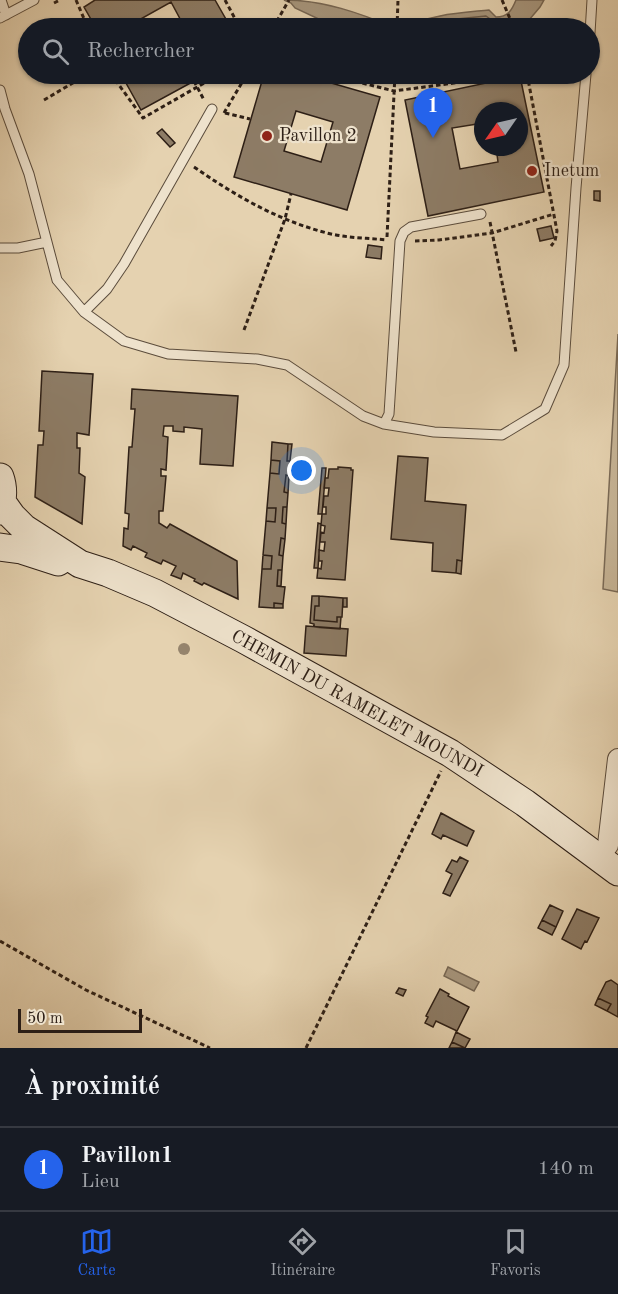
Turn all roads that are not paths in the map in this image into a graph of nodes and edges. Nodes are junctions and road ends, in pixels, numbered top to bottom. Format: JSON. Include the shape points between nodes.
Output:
{"nodes":[{"id":1,"x":1,"y":0,"type":"edge"},
{"id":2,"x":34,"y":0,"type":"edge"},
{"id":3,"x":592,"y":0,"type":"edge"},
{"id":4,"x":3,"y":16,"type":"edge"},
{"id":5,"x":591,"y":18,"type":"edge"},
{"id":6,"x":585,"y":84,"type":"edge"},
{"id":7,"x":0,"y":90,"type":"edge"},
{"id":8,"x":212,"y":109,"type":"dead end"},
{"id":9,"x":484,"y":214,"type":"road end"},
{"id":10,"x":47,"y":242,"type":"junction"},
{"id":11,"x":0,"y":248,"type":"edge"},
{"id":12,"x":84,"y":312,"type":"junction"},
{"id":13,"x":384,"y":424,"type":"junction"},
{"id":14,"x":1,"y":497,"type":"edge"},
{"id":15,"x":0,"y":547,"type":"edge"},
{"id":16,"x":80,"y":564,"type":"junction"},
{"id":17,"x":617,"y":771,"type":"edge"},
{"id":18,"x":615,"y":817,"type":"edge"},
{"id":19,"x":609,"y":865,"type":"edge"}],
"edges":[{"from":1,"to":4,"type":"lane"},
{"from":2,"to":4,"type":"lane"},
{"from":3,"to":5,"type":"lane"},
{"from":6,"to":13,"type":"lane","via":[[564,365],[545,409],[502,435],[434,432]]},
{"from":7,"to":10,"type":"lane"},
{"from":8,"to":12,"type":"lane","via":[[124,264]]},
{"from":9,"to":13,"type":"lane","via":[[411,227],[404,232],[400,241],[389,414]]},
{"from":10,"to":11,"type":"lane"},
{"from":10,"to":12,"type":"lane","via":[[57,280]]},
{"from":12,"to":13,"type":"lane","via":[[124,341],[168,354],[257,359],[286,365],[363,416]]},
{"from":14,"to":16,"type":"main road","name":"CHEMIN DU RAMELET MOUNDI","via":[[24,528]]},
{"from":15,"to":16,"type":"main road","name":"CHEMIN DU RAMELET MOUNDI"},
{"from":16,"to":19,"type":"main road","name":"CHEMIN DU RAMELET MOUNDI","via":[[155,593],[450,753]]},
{"from":17,"to":18,"type":"street"},
{"from":18,"to":19,"type":"street","via":[[608,845]]}]}
